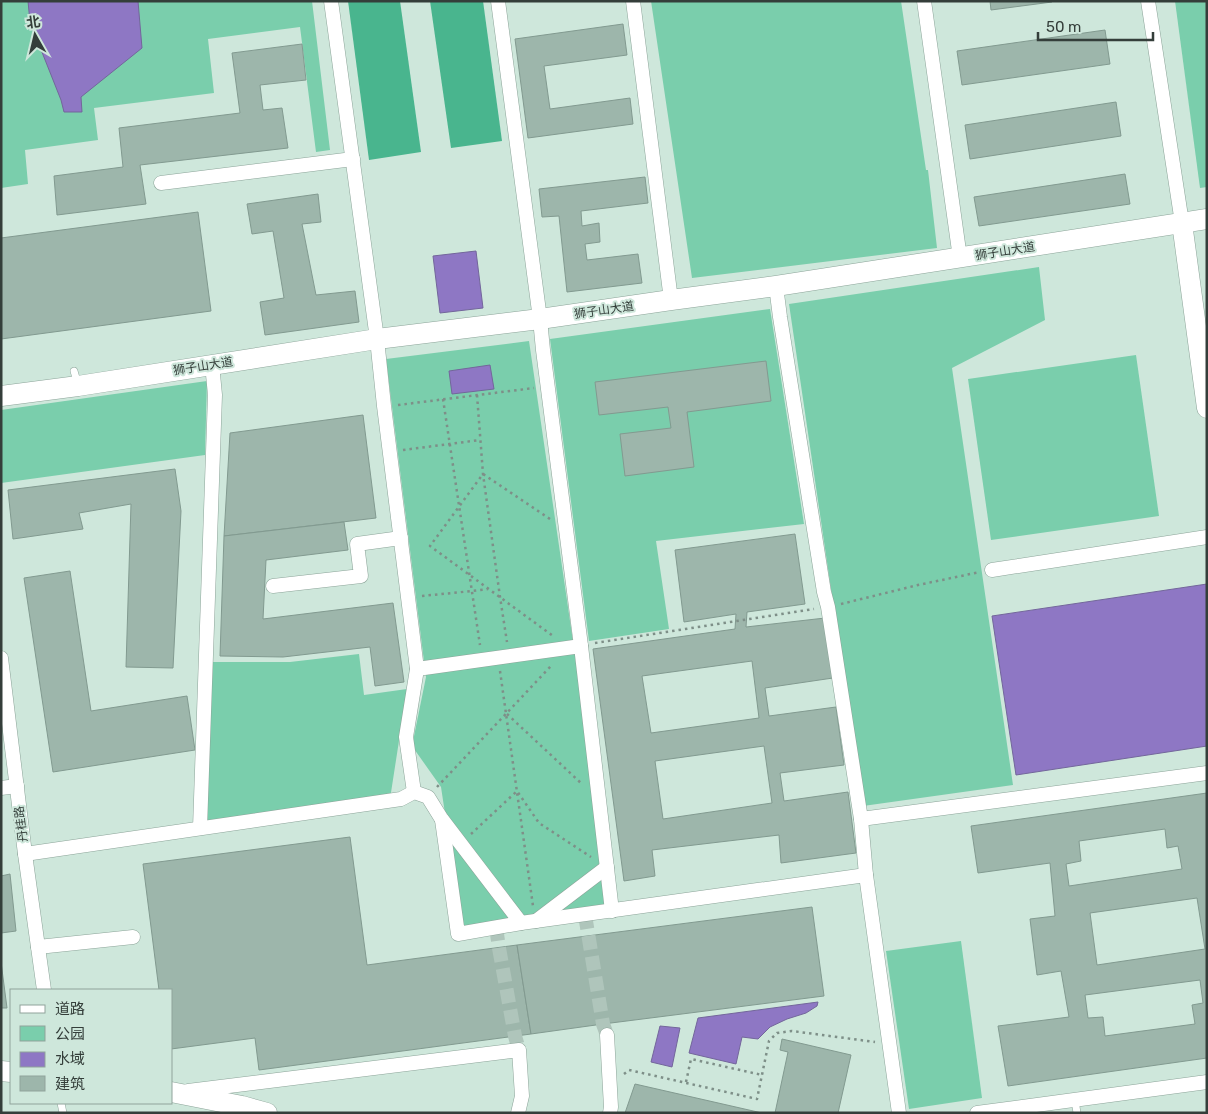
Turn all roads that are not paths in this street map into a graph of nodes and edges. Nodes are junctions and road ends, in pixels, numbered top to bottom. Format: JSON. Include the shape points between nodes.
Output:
{"nodes":[{"id":1,"x":330,"y":1,"type":"edge"},
{"id":2,"x":498,"y":1,"type":"edge"},
{"id":3,"x":633,"y":1,"type":"edge"},
{"id":4,"x":924,"y":1,"type":"edge"},
{"id":5,"x":1148,"y":1,"type":"edge"},
{"id":6,"x":353,"y":159,"type":"junction"},
{"id":7,"x":161,"y":183,"type":"dead end"},
{"id":8,"x":1207,"y":220,"type":"edge"},
{"id":9,"x":1182,"y":223,"type":"junction"},
{"id":10,"x":960,"y":258,"type":"junction"},
{"id":11,"x":776,"y":286,"type":"junction"},
{"id":12,"x":671,"y":300,"type":"junction"},
{"id":13,"x":540,"y":319,"type":"junction"},
{"id":14,"x":377,"y":339,"type":"junction"},
{"id":15,"x":212,"y":364,"type":"junction"},
{"id":16,"x":1,"y":396,"type":"edge"},
{"id":17,"x":1207,"y":408,"type":"edge"},
{"id":18,"x":1207,"y":537,"type":"edge"},
{"id":19,"x":401,"y":538,"type":"junction"},
{"id":20,"x":992,"y":570,"type":"road end"},
{"id":21,"x":273,"y":586,"type":"dead end"},
{"id":22,"x":575,"y":646,"type":"junction"},
{"id":23,"x":1,"y":658,"type":"edge"},
{"id":24,"x":418,"y":669,"type":"junction"},
{"id":25,"x":1207,"y":773,"type":"edge"},
{"id":26,"x":17,"y":786,"type":"junction"},
{"id":27,"x":1,"y":788,"type":"edge"},
{"id":28,"x":414,"y":792,"type":"junction"},
{"id":29,"x":441,"y":818,"type":"junction"},
{"id":30,"x":860,"y":819,"type":"junction"},
{"id":31,"x":200,"y":828,"type":"junction"},
{"id":32,"x":25,"y":854,"type":"junction"},
{"id":33,"x":607,"y":868,"type":"junction"},
{"id":34,"x":866,"y":875,"type":"junction"},
{"id":35,"x":612,"y":911,"type":"junction"},
{"id":36,"x":536,"y":921,"type":"junction"},
{"id":37,"x":521,"y":923,"type":"junction"},
{"id":38,"x":133,"y":937,"type":"dead end"},
{"id":39,"x":38,"y":947,"type":"junction"},
{"id":40,"x":44,"y":989,"type":"edge"},
{"id":41,"x":607,"y":1035,"type":"tunnel mouth"},
{"id":42,"x":1207,"y":1082,"type":"edge"},
{"id":43,"x":173,"y":1092,"type":"edge"},
{"id":44,"x":1076,"y":1106,"type":"edge"},
{"id":45,"x":243,"y":1110,"type":"edge"},
{"id":46,"x":985,"y":1112,"type":"edge"},
{"id":47,"x":267,"y":1113,"type":"edge"},
{"id":48,"x":518,"y":1113,"type":"edge"},
{"id":49,"x":610,"y":1113,"type":"edge"},
{"id":50,"x":899,"y":1113,"type":"edge"}],
"edges":[{"from":1,"to":6,"type":"street"},
{"from":2,"to":13,"type":"street"},
{"from":3,"to":12,"type":"street"},
{"from":4,"to":10,"type":"street"},
{"from":5,"to":9,"type":"street"},
{"from":6,"to":7,"type":"street"},
{"from":6,"to":14,"type":"street"},
{"from":8,"to":9,"type":"street","name":"狮子山大道"},
{"from":9,"to":10,"type":"street","name":"狮子山大道"},
{"from":9,"to":17,"type":"street"},
{"from":10,"to":11,"type":"street","name":"狮子山大道"},
{"from":11,"to":12,"type":"street","name":"狮子山大道"},
{"from":11,"to":30,"type":"street"},
{"from":12,"to":13,"type":"street","name":"狮子山大道"},
{"from":13,"to":14,"type":"street","name":"狮子山大道"},
{"from":13,"to":22,"type":"street","via":[[566,530]]},
{"from":14,"to":15,"type":"street","name":"狮子山大道"},
{"from":14,"to":19,"type":"street"},
{"from":15,"to":16,"type":"street","name":"狮子山大道","via":[[76,378]]},
{"from":15,"to":31,"type":"street","via":[[214,395]]},
{"from":18,"to":20,"type":"street"},
{"from":19,"to":21,"type":"street","via":[[357,544],[361,576]]},
{"from":19,"to":24,"type":"street"},
{"from":22,"to":24,"type":"street"},
{"from":22,"to":33,"type":"street"},
{"from":23,"to":26,"type":"street","name":"丹桂路"},
{"from":24,"to":28,"type":"street","via":[[406,737]]},
{"from":25,"to":30,"type":"street"},
{"from":26,"to":27,"type":"street"},
{"from":26,"to":32,"type":"street","name":"丹桂路"},
{"from":28,"to":29,"type":"street","via":[[428,797]]},
{"from":28,"to":31,"type":"street","via":[[401,799]]},
{"from":29,"to":37,"type":"street"},
{"from":29,"to":37,"type":"street","via":[[458,934]]},
{"from":30,"to":34,"type":"street"},
{"from":31,"to":32,"type":"street"},
{"from":32,"to":39,"type":"street","name":"丹桂路"},
{"from":33,"to":35,"type":"street"},
{"from":33,"to":36,"type":"street"},
{"from":34,"to":35,"type":"street"},
{"from":34,"to":50,"type":"street"},
{"from":35,"to":36,"type":"street"},
{"from":36,"to":37,"type":"street"},
{"from":38,"to":39,"type":"street"},
{"from":39,"to":40,"type":"street","name":"丹桂路"},
{"from":41,"to":49,"type":"street"},
{"from":42,"to":44,"type":"street"},
{"from":43,"to":45,"type":"street"},
{"from":43,"to":48,"type":"street","via":[[519,1050],[522,1096]]},
{"from":44,"to":46,"type":"street"},
{"from":45,"to":47,"type":"street"}]}
